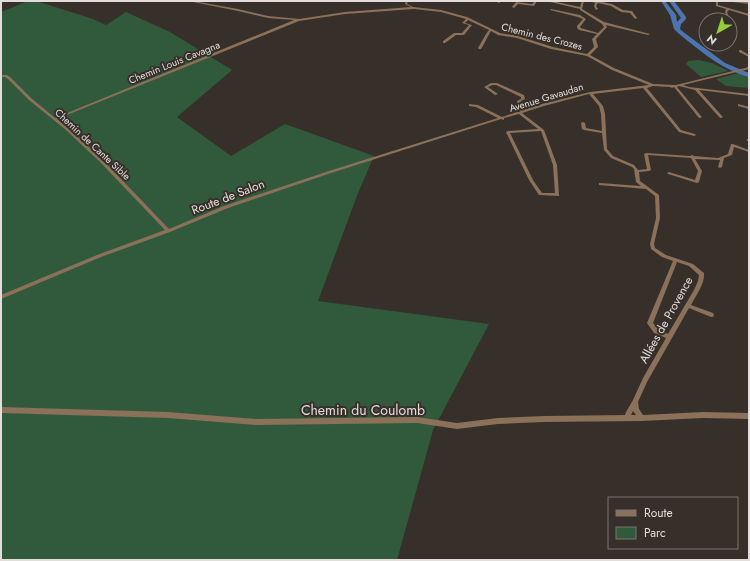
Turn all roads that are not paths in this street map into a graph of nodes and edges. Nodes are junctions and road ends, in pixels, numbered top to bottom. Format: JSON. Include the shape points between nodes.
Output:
{"nodes":[{"id":1,"x":189,"y":1,"type":"edge"},
{"id":2,"x":407,"y":1,"type":"edge"},
{"id":3,"x":536,"y":1,"type":"edge"},
{"id":4,"x":547,"y":1,"type":"edge"},
{"id":5,"x":583,"y":1,"type":"edge"},
{"id":6,"x":591,"y":1,"type":"edge"},
{"id":7,"x":717,"y":1,"type":"edge"},
{"id":8,"x":733,"y":1,"type":"edge"},
{"id":9,"x":597,"y":2,"type":"junction"},
{"id":10,"x":749,"y":2,"type":"edge"},
{"id":11,"x":513,"y":7,"type":"dead end"},
{"id":12,"x":414,"y":8,"type":"junction"},
{"id":13,"x":581,"y":8,"type":"junction"},
{"id":14,"x":597,"y":9,"type":"dead end"},
{"id":15,"x":728,"y":9,"type":"junction"},
{"id":16,"x":551,"y":10,"type":"dead end"},
{"id":17,"x":726,"y":12,"type":"edge"},
{"id":18,"x":749,"y":15,"type":"edge"},
{"id":19,"x":636,"y":18,"type":"dead end"},
{"id":20,"x":467,"y":19,"type":"junction"},
{"id":21,"x":299,"y":20,"type":"junction"},
{"id":22,"x":603,"y":23,"type":"junction"},
{"id":23,"x":491,"y":30,"type":"junction"},
{"id":24,"x":599,"y":34,"type":"junction"},
{"id":25,"x":648,"y":34,"type":"dead end"},
{"id":26,"x":444,"y":42,"type":"dead end"},
{"id":27,"x":480,"y":48,"type":"dead end"},
{"id":28,"x":740,"y":51,"type":"dead end"},
{"id":29,"x":588,"y":55,"type":"junction"},
{"id":30,"x":749,"y":56,"type":"edge"},
{"id":31,"x":749,"y":68,"type":"edge"},
{"id":32,"x":1,"y":76,"type":"edge"},
{"id":33,"x":654,"y":86,"type":"junction"},
{"id":34,"x":677,"y":86,"type":"junction"},
{"id":35,"x":632,"y":88,"type":"junction"},
{"id":36,"x":646,"y":88,"type":"junction"},
{"id":37,"x":696,"y":89,"type":"junction"},
{"id":38,"x":590,"y":92,"type":"junction"},
{"id":39,"x":496,"y":94,"type":"dead end"},
{"id":40,"x":749,"y":96,"type":"edge"},
{"id":41,"x":739,"y":105,"type":"dead end"},
{"id":42,"x":470,"y":106,"type":"dead end"},
{"id":43,"x":749,"y":108,"type":"edge"},
{"id":44,"x":525,"y":111,"type":"junction"},
{"id":45,"x":520,"y":113,"type":"junction"},
{"id":46,"x":700,"y":117,"type":"dead end"},
{"id":47,"x":721,"y":117,"type":"dead end"},
{"id":48,"x":55,"y":119,"type":"junction"},
{"id":49,"x":502,"y":119,"type":"junction"},
{"id":50,"x":583,"y":123,"type":"dead end"},
{"id":51,"x":466,"y":130,"type":"joint"},
{"id":52,"x":542,"y":130,"type":"junction"},
{"id":53,"x":604,"y":132,"type":"junction"},
{"id":54,"x":694,"y":135,"type":"dead end"},
{"id":55,"x":749,"y":151,"type":"edge"},
{"id":56,"x":692,"y":156,"type":"junction"},
{"id":57,"x":722,"y":158,"type":"junction"},
{"id":58,"x":720,"y":167,"type":"dead end"},
{"id":59,"x":636,"y":171,"type":"junction"},
{"id":60,"x":669,"y":173,"type":"dead end"},
{"id":61,"x":600,"y":184,"type":"dead end"},
{"id":62,"x":650,"y":189,"type":"junction"},
{"id":63,"x":168,"y":231,"type":"junction"},
{"id":64,"x":676,"y":260,"type":"junction"},
{"id":65,"x":1,"y":298,"type":"edge"},
{"id":66,"x":688,"y":306,"type":"junction"},
{"id":67,"x":710,"y":315,"type":"dead end"},
{"id":68,"x":669,"y":337,"type":"junction"},
{"id":69,"x":635,"y":402,"type":"junction"},
{"id":70,"x":1,"y":410,"type":"edge"},
{"id":71,"x":749,"y":416,"type":"edge"},
{"id":72,"x":629,"y":418,"type":"junction"},
{"id":73,"x":642,"y":418,"type":"junction"}],
"edges":[{"from":1,"to":21,"type":"street","name":"Chemin des Crozes","via":[[268,17]]},
{"from":2,"to":12,"type":"street","via":[[406,4]]},
{"from":3,"to":11,"type":"street","via":[[533,5],[517,3]]},
{"from":4,"to":13,"type":"street"},
{"from":5,"to":13,"type":"street"},
{"from":6,"to":9,"type":"street"},
{"from":7,"to":15,"type":"street","via":[[717,5]]},
{"from":8,"to":10,"type":"street"},
{"from":9,"to":14,"type":"street"},
{"from":9,"to":19,"type":"street","via":[[631,12]]},
{"from":12,"to":20,"type":"street","name":"Chemin des Crozes","via":[[446,12]]},
{"from":12,"to":21,"type":"street","name":"Chemin des Crozes","via":[[345,13]]},
{"from":13,"to":22,"type":"street"},
{"from":15,"to":17,"type":"street"},
{"from":15,"to":18,"type":"street"},
{"from":16,"to":24,"type":"street","via":[[579,16],[585,20],[578,26],[580,29]]},
{"from":20,"to":23,"type":"street","name":"Chemin des Crozes"},
{"from":20,"to":26,"type":"street","via":[[463,23],[471,25],[463,34],[455,34]]},
{"from":21,"to":48,"type":"street","name":"Chemin Louis Cavagna"},
{"from":22,"to":24,"type":"street","via":[[606,27]]},
{"from":22,"to":25,"type":"street"},
{"from":23,"to":27,"type":"street"},
{"from":23,"to":29,"type":"street","name":"Chemin des Crozes","via":[[552,48]]},
{"from":24,"to":29,"type":"street","via":[[594,39],[596,47]]},
{"from":28,"to":30,"type":"street"},
{"from":29,"to":33,"type":"street","name":"Chemin des Crozes","via":[[613,69]]},
{"from":31,"to":34,"type":"street"},
{"from":32,"to":48,"type":"street","name":"Chemin de Cante Sible","via":[[9,78]]},
{"from":33,"to":34,"type":"street"},
{"from":33,"to":35,"type":"street","name":"Avenue Gavaudan"},
{"from":33,"to":36,"type":"street","name":"Avenue Gavaudan"},
{"from":34,"to":37,"type":"street"},
{"from":34,"to":46,"type":"street"},
{"from":35,"to":36,"type":"street","name":"Avenue Gavaudan"},
{"from":35,"to":38,"type":"street","name":"Avenue Gavaudan"},
{"from":36,"to":54,"type":"street","via":[[680,131]]},
{"from":37,"to":40,"type":"street"},
{"from":37,"to":47,"type":"street"},
{"from":38,"to":44,"type":"street","name":"Avenue Gavaudan"},
{"from":38,"to":53,"type":"street","name":"Allées de Provence","via":[[601,106]]},
{"from":39,"to":44,"type":"street","via":[[486,87],[498,84],[523,96],[524,99],[519,101]]},
{"from":41,"to":43,"type":"street"},
{"from":42,"to":49,"type":"street","via":[[477,106]]},
{"from":44,"to":45,"type":"street","name":"Avenue Gavaudan"},
{"from":45,"to":49,"type":"street","name":"Avenue Gavaudan"},
{"from":45,"to":52,"type":"street"},
{"from":48,"to":63,"type":"street","name":"Chemin de Cante Sible","via":[[101,161]]},
{"from":49,"to":51,"type":"street","name":"Avenue Gavaudan"},
{"from":50,"to":53,"type":"street","via":[[584,129]]},
{"from":51,"to":63,"type":"street","name":"Route de Salon","via":[[252,198]]},
{"from":52,"to":52,"type":"street","via":[[508,132],[531,180],[541,194],[557,195],[555,165]]},
{"from":53,"to":59,"type":"street","name":"Allées de Provence","via":[[605,149],[609,155],[633,166]]},
{"from":55,"to":57,"type":"street","via":[[732,145],[730,155]]},
{"from":56,"to":57,"type":"street"},
{"from":56,"to":59,"type":"street","via":[[646,154],[648,170]]},
{"from":56,"to":60,"type":"street","via":[[700,171],[697,182]]},
{"from":57,"to":58,"type":"street"},
{"from":59,"to":62,"type":"street","name":"Allées de Provence","via":[[638,182]]},
{"from":61,"to":62,"type":"street"},
{"from":62,"to":64,"type":"street","name":"Allées de Provence","via":[[657,195],[658,208],[653,249]]},
{"from":63,"to":65,"type":"street","name":"Route de Salon","via":[[99,256]]},
{"from":64,"to":66,"type":"street","name":"Allées de Provence","via":[[692,265],[702,274]]},
{"from":64,"to":68,"type":"street","via":[[650,323],[656,330]]},
{"from":66,"to":67,"type":"street"},
{"from":66,"to":68,"type":"street","name":"Allées de Provence"},
{"from":68,"to":69,"type":"street","name":"Allées de Provence"},
{"from":69,"to":72,"type":"street","name":"Allées de Provence","via":[[628,414]]},
{"from":69,"to":73,"type":"street","via":[[636,410]]},
{"from":70,"to":72,"type":"street","name":"Chemin du Coulomb","via":[[168,415],[256,422],[417,420],[457,426],[498,421]]},
{"from":71,"to":73,"type":"street","name":"Chemin du Coulomb"},
{"from":72,"to":73,"type":"street","name":"Chemin du Coulomb"}]}
